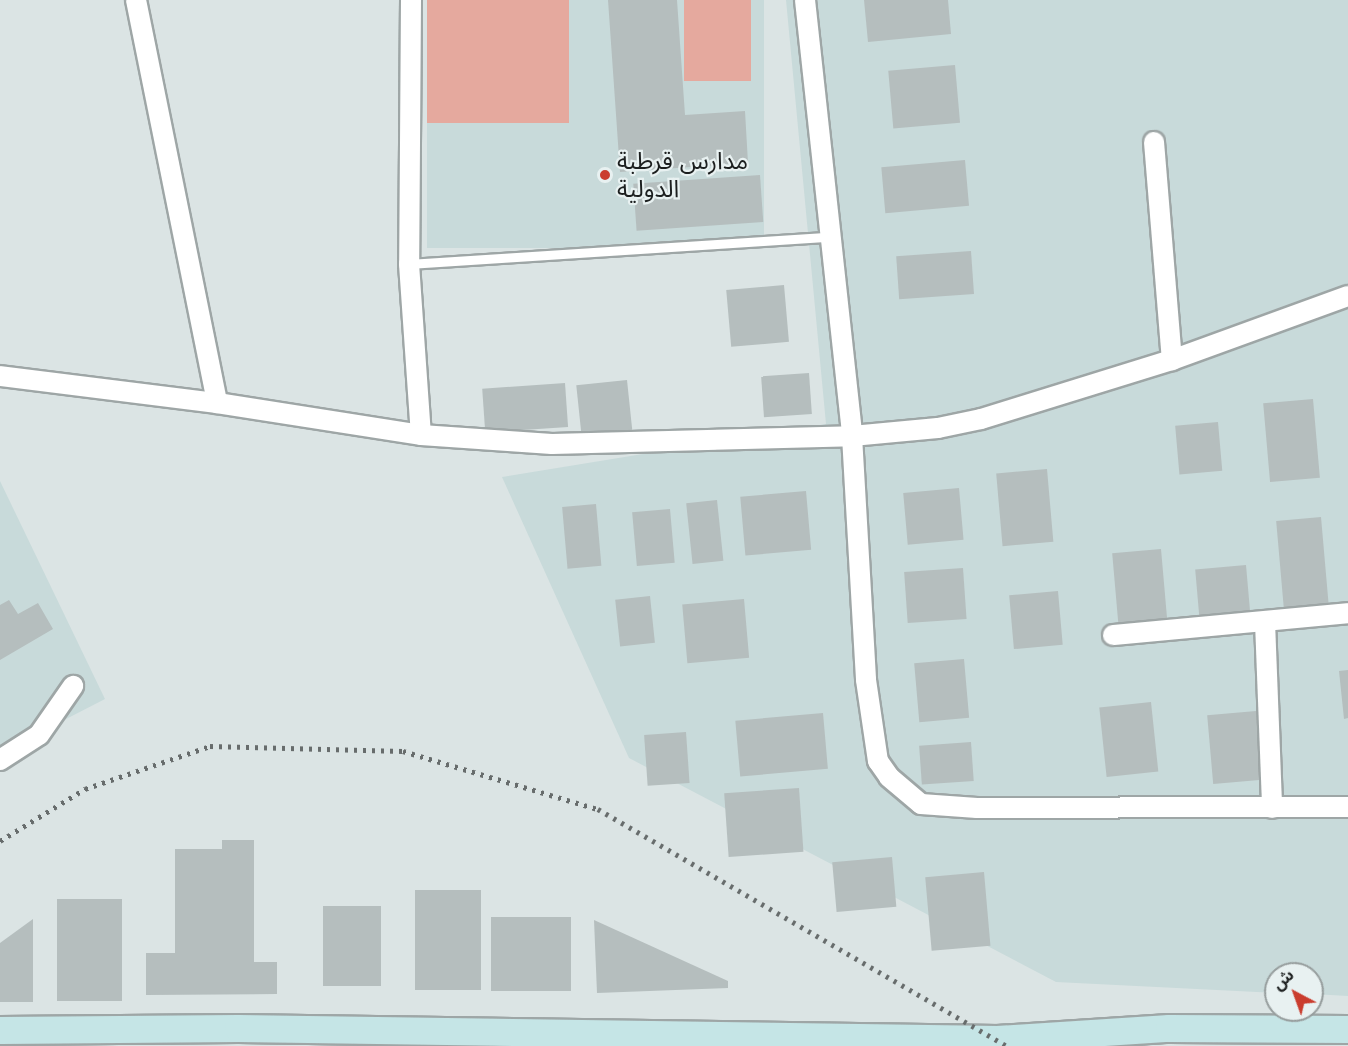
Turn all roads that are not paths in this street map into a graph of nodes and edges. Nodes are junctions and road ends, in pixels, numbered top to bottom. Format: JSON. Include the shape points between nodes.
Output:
{"nodes":[{"id":1,"x":136,"y":0,"type":"edge"},
{"id":2,"x":411,"y":0,"type":"edge"},
{"id":3,"x":805,"y":0,"type":"edge"},
{"id":4,"x":1154,"y":142,"type":"dead end"},
{"id":5,"x":828,"y":237,"type":"junction"},
{"id":6,"x":409,"y":264,"type":"junction"},
{"id":7,"x":1348,"y":296,"type":"edge"},
{"id":8,"x":1172,"y":360,"type":"junction"},
{"id":9,"x":0,"y":376,"type":"edge"},
{"id":10,"x":217,"y":403,"type":"junction"},
{"id":11,"x":421,"y":435,"type":"junction"},
{"id":12,"x":852,"y":436,"type":"junction"},
{"id":13,"x":1348,"y":613,"type":"edge"},
{"id":14,"x":1265,"y":622,"type":"junction"},
{"id":15,"x":1113,"y":636,"type":"dead end"},
{"id":16,"x":73,"y":686,"type":"dead end"},
{"id":17,"x":0,"y":760,"type":"edge"},
{"id":18,"x":1348,"y":807,"type":"edge"},
{"id":19,"x":1272,"y":808,"type":"junction"},
{"id":20,"x":1348,"y":1029,"type":"edge"},
{"id":21,"x":0,"y":1030,"type":"edge"},
{"id":22,"x":239,"y":1037,"type":"edge"},
{"id":23,"x":1312,"y":1037,"type":"edge"},
{"id":24,"x":600,"y":1038,"type":"edge"},
{"id":25,"x":784,"y":1040,"type":"edge"}],
"edges":[{"from":1,"to":10,"type":"street"},
{"from":2,"to":6,"type":"street"},
{"from":3,"to":5,"type":"street"},
{"from":4,"to":8,"type":"street"},
{"from":5,"to":6,"type":"lane"},
{"from":5,"to":12,"type":"street"},
{"from":6,"to":11,"type":"street"},
{"from":7,"to":8,"type":"street"},
{"from":8,"to":12,"type":"street","via":[[981,419],[938,428]]},
{"from":9,"to":10,"type":"street"},
{"from":10,"to":11,"type":"street"},
{"from":11,"to":12,"type":"street","via":[[552,444]]},
{"from":12,"to":19,"type":"street","via":[[866,680],[878,761],[902,791],[921,804],[976,808]]},
{"from":13,"to":14,"type":"street"},
{"from":14,"to":15,"type":"street"},
{"from":14,"to":19,"type":"street"},
{"from":16,"to":17,"type":"street","via":[[39,735]]},
{"from":18,"to":19,"type":"street"},
{"from":20,"to":23,"type":"street"},
{"from":21,"to":22,"type":"street"},
{"from":22,"to":24,"type":"street"},
{"from":23,"to":25,"type":"street","via":[[1169,1028],[996,1039]]},
{"from":24,"to":25,"type":"street"}]}
